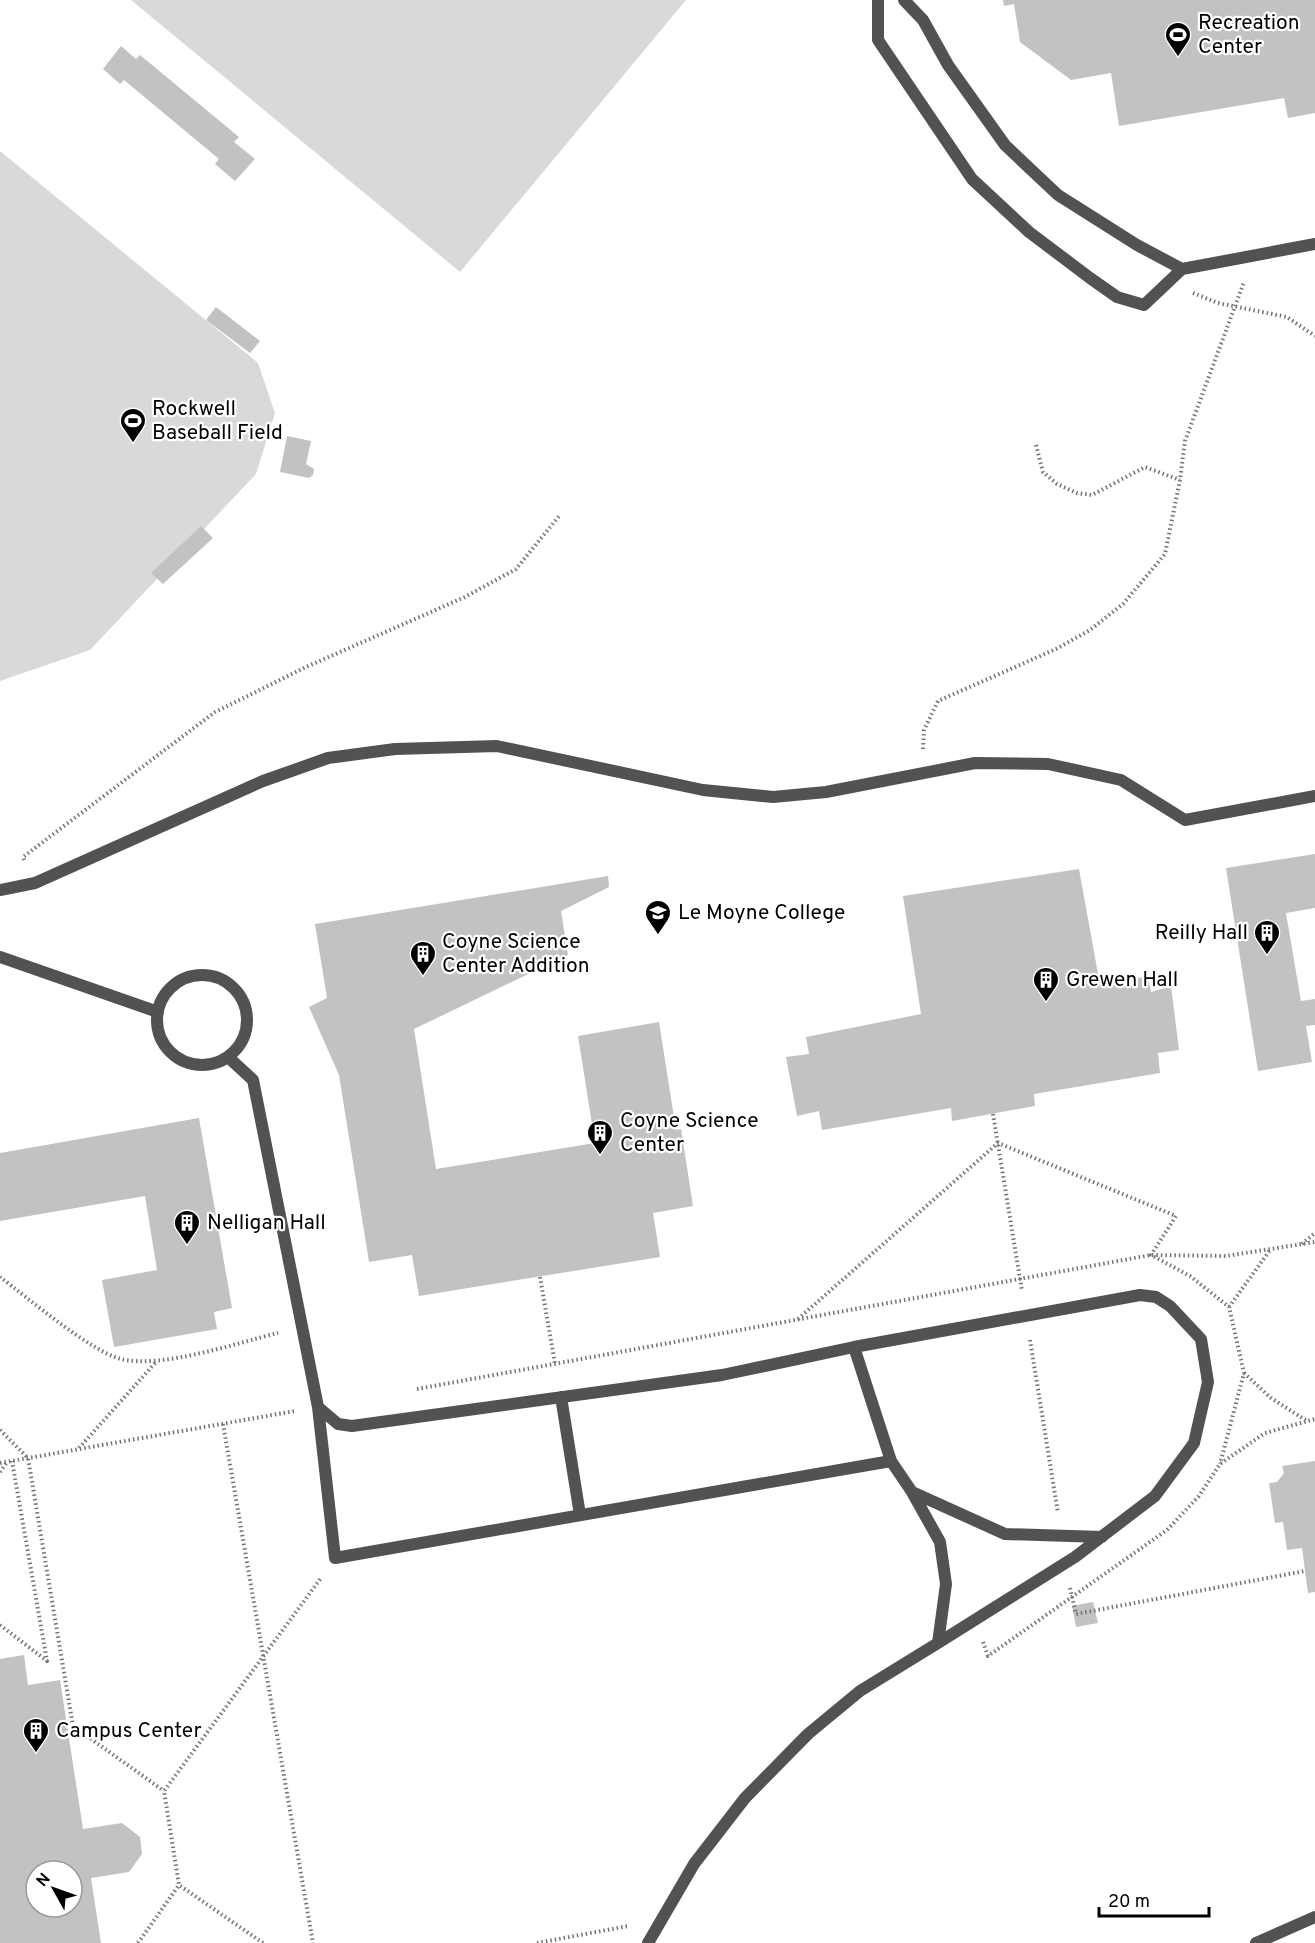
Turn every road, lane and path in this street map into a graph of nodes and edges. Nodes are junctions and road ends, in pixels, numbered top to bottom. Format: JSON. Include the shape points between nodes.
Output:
{"nodes":[{"id":1,"x":878,"y":0,"type":"edge"},
{"id":2,"x":904,"y":0,"type":"edge"},
{"id":3,"x":1315,"y":244,"type":"edge"},
{"id":4,"x":1254,"y":256,"type":"junction"},
{"id":5,"x":1182,"y":269,"type":"junction"},
{"id":6,"x":1235,"y":307,"type":"junction"},
{"id":7,"x":1315,"y":336,"type":"edge"},
{"id":8,"x":1036,"y":446,"type":"dead end"},
{"id":9,"x":1180,"y":480,"type":"junction"},
{"id":10,"x":560,"y":515,"type":"dead end"},
{"id":11,"x":923,"y":774,"type":"junction"},
{"id":12,"x":1315,"y":796,"type":"edge"},
{"id":13,"x":35,"y":883,"type":"junction"},
{"id":14,"x":0,"y":890,"type":"edge"},
{"id":15,"x":0,"y":957,"type":"edge"},
{"id":16,"x":158,"y":1012,"type":"junction"},
{"id":17,"x":228,"y":1057,"type":"junction"},
{"id":18,"x":993,"y":1114,"type":"dead end"},
{"id":19,"x":998,"y":1143,"type":"junction"},
{"id":20,"x":1315,"y":1233,"type":"edge"},
{"id":21,"x":1315,"y":1242,"type":"edge"},
{"id":22,"x":1302,"y":1244,"type":"junction"},
{"id":23,"x":1270,"y":1250,"type":"junction"},
{"id":24,"x":1151,"y":1255,"type":"junction"},
{"id":25,"x":0,"y":1277,"type":"edge"},
{"id":26,"x":540,"y":1277,"type":"dead end"},
{"id":27,"x":1020,"y":1278,"type":"junction"},
{"id":28,"x":1229,"y":1307,"type":"junction"},
{"id":29,"x":1026,"y":1316,"type":"junction"},
{"id":30,"x":798,"y":1319,"type":"junction"},
{"id":31,"x":302,"y":1327,"type":"junction"},
{"id":32,"x":854,"y":1347,"type":"junction"},
{"id":33,"x":157,"y":1362,"type":"junction"},
{"id":34,"x":555,"y":1364,"type":"junction"},
{"id":35,"x":1244,"y":1373,"type":"junction"},
{"id":36,"x":409,"y":1390,"type":"dead end"},
{"id":37,"x":561,"y":1397,"type":"junction"},
{"id":38,"x":318,"y":1407,"type":"junction"},
{"id":39,"x":1307,"y":1422,"type":"dead end"},
{"id":40,"x":223,"y":1424,"type":"junction"},
{"id":41,"x":0,"y":1430,"type":"edge"},
{"id":42,"x":78,"y":1449,"type":"junction"},
{"id":43,"x":28,"y":1458,"type":"junction"},
{"id":44,"x":10,"y":1461,"type":"junction"},
{"id":45,"x":891,"y":1461,"type":"junction"},
{"id":46,"x":0,"y":1463,"type":"edge"},
{"id":47,"x":1220,"y":1464,"type":"dead end"},
{"id":48,"x":0,"y":1472,"type":"edge"},
{"id":49,"x":912,"y":1492,"type":"junction"},
{"id":50,"x":580,"y":1515,"type":"junction"},
{"id":51,"x":1102,"y":1537,"type":"junction"},
{"id":52,"x":1062,"y":1538,"type":"junction"},
{"id":53,"x":336,"y":1558,"type":"junction"},
{"id":54,"x":1066,"y":1563,"type":"junction"},
{"id":55,"x":1305,"y":1571,"type":"dead end"},
{"id":56,"x":0,"y":1625,"type":"edge"},
{"id":57,"x":938,"y":1643,"type":"junction"},
{"id":58,"x":263,"y":1656,"type":"junction"},
{"id":59,"x":164,"y":1791,"type":"junction"},
{"id":60,"x":179,"y":1885,"type":"junction"},
{"id":61,"x":1315,"y":1917,"type":"edge"},
{"id":62,"x":661,"y":1920,"type":"junction"},
{"id":63,"x":138,"y":1943,"type":"edge"},
{"id":64,"x":263,"y":1943,"type":"edge"},
{"id":65,"x":314,"y":1943,"type":"edge"},
{"id":66,"x":537,"y":1943,"type":"edge"},
{"id":67,"x":648,"y":1943,"type":"edge"},
{"id":68,"x":1256,"y":1943,"type":"edge"}],
"edges":[{"from":1,"to":5,"type":"street","via":[[878,40],[912,93],[972,179],[1029,232],[1117,297],[1144,305]]},
{"from":2,"to":5,"type":"street","via":[[923,20],[948,65],[1005,146],[1058,195]]},
{"from":3,"to":4,"type":"street"},
{"from":4,"to":5,"type":"street"},
{"from":4,"to":6,"type":"path"},
{"from":5,"to":6,"type":"path","via":[[1187,291]]},
{"from":6,"to":7,"type":"path","via":[[1287,316]]},
{"from":6,"to":9,"type":"path","via":[[1185,441]]},
{"from":8,"to":9,"type":"path","via":[[1043,472],[1077,493],[1092,495],[1145,467]]},
{"from":9,"to":11,"type":"path","via":[[1165,554],[1123,604],[1090,630],[1056,649],[938,701],[924,730]]},
{"from":10,"to":13,"type":"path","via":[[516,569],[465,597],[306,666],[215,712],[23,857]]},
{"from":11,"to":12,"type":"street","via":[[975,763],[1048,764],[1121,780],[1185,820]]},
{"from":11,"to":13,"type":"street","via":[[826,792],[773,797],[703,790],[497,746],[395,749],[328,758],[263,781]]},
{"from":13,"to":14,"type":"street"},
{"from":15,"to":16,"type":"street"},
{"from":16,"to":17,"type":"street","via":[[161,1040],[172,1054],[189,1064],[207,1065]]},
{"from":16,"to":17,"type":"street","via":[[171,987],[187,978],[206,975],[224,980],[238,993],[246,1010],[246,1029],[239,1046]]},
{"from":17,"to":31,"type":"street","via":[[253,1080]]},
{"from":18,"to":19,"type":"path"},
{"from":19,"to":24,"type":"path","via":[[1176,1216]]},
{"from":19,"to":27,"type":"path"},
{"from":19,"to":30,"type":"path"},
{"from":20,"to":22,"type":"path"},
{"from":21,"to":22,"type":"path"},
{"from":22,"to":23,"type":"path"},
{"from":23,"to":24,"type":"path","via":[[1226,1256]]},
{"from":23,"to":28,"type":"path"},
{"from":24,"to":27,"type":"path"},
{"from":24,"to":28,"type":"path","via":[[1190,1276]]},
{"from":25,"to":33,"type":"path","via":[[96,1348],[121,1359]]},
{"from":26,"to":34,"type":"path"},
{"from":27,"to":29,"type":"path"},
{"from":27,"to":30,"type":"path"},
{"from":28,"to":35,"type":"path"},
{"from":29,"to":32,"type":"street"},
{"from":29,"to":51,"type":"street","via":[[1140,1295],[1156,1297],[1201,1339],[1208,1382],[1194,1443],[1155,1496]]},
{"from":29,"to":52,"type":"path"},
{"from":30,"to":34,"type":"path"},
{"from":31,"to":33,"type":"path"},
{"from":31,"to":38,"type":"street"},
{"from":32,"to":37,"type":"street","via":[[722,1375]]},
{"from":32,"to":45,"type":"street"},
{"from":33,"to":42,"type":"path"},
{"from":34,"to":36,"type":"path"},
{"from":35,"to":39,"type":"path","via":[[1271,1398]]},
{"from":35,"to":47,"type":"path"},
{"from":37,"to":38,"type":"street","via":[[352,1426],[338,1424]]},
{"from":37,"to":50,"type":"street"},
{"from":38,"to":40,"type":"path"},
{"from":38,"to":53,"type":"street"},
{"from":40,"to":42,"type":"path"},
{"from":40,"to":58,"type":"path"},
{"from":41,"to":43,"type":"path"},
{"from":42,"to":43,"type":"path"},
{"from":43,"to":44,"type":"path"},
{"from":43,"to":59,"type":"path","via":[[73,1726]]},
{"from":44,"to":46,"type":"path"},
{"from":44,"to":48,"type":"path"},
{"from":44,"to":56,"type":"path","via":[[47,1661]]},
{"from":45,"to":49,"type":"street"},
{"from":45,"to":50,"type":"street"},
{"from":49,"to":52,"type":"street","via":[[1005,1534]]},
{"from":49,"to":57,"type":"street","via":[[939,1542],[946,1584]]},
{"from":50,"to":53,"type":"street"},
{"from":51,"to":52,"type":"street"},
{"from":51,"to":54,"type":"street"},
{"from":53,"to":58,"type":"path"},
{"from":54,"to":55,"type":"path","via":[[1076,1614]]},
{"from":54,"to":57,"type":"street"},
{"from":57,"to":62,"type":"street","via":[[860,1690],[808,1734],[745,1798],[694,1864]]},
{"from":58,"to":59,"type":"path"},
{"from":58,"to":65,"type":"path"},
{"from":59,"to":60,"type":"path"},
{"from":60,"to":63,"type":"path"},
{"from":60,"to":64,"type":"path"},
{"from":61,"to":68,"type":"street"},
{"from":62,"to":66,"type":"path"},
{"from":62,"to":67,"type":"street"}]}
